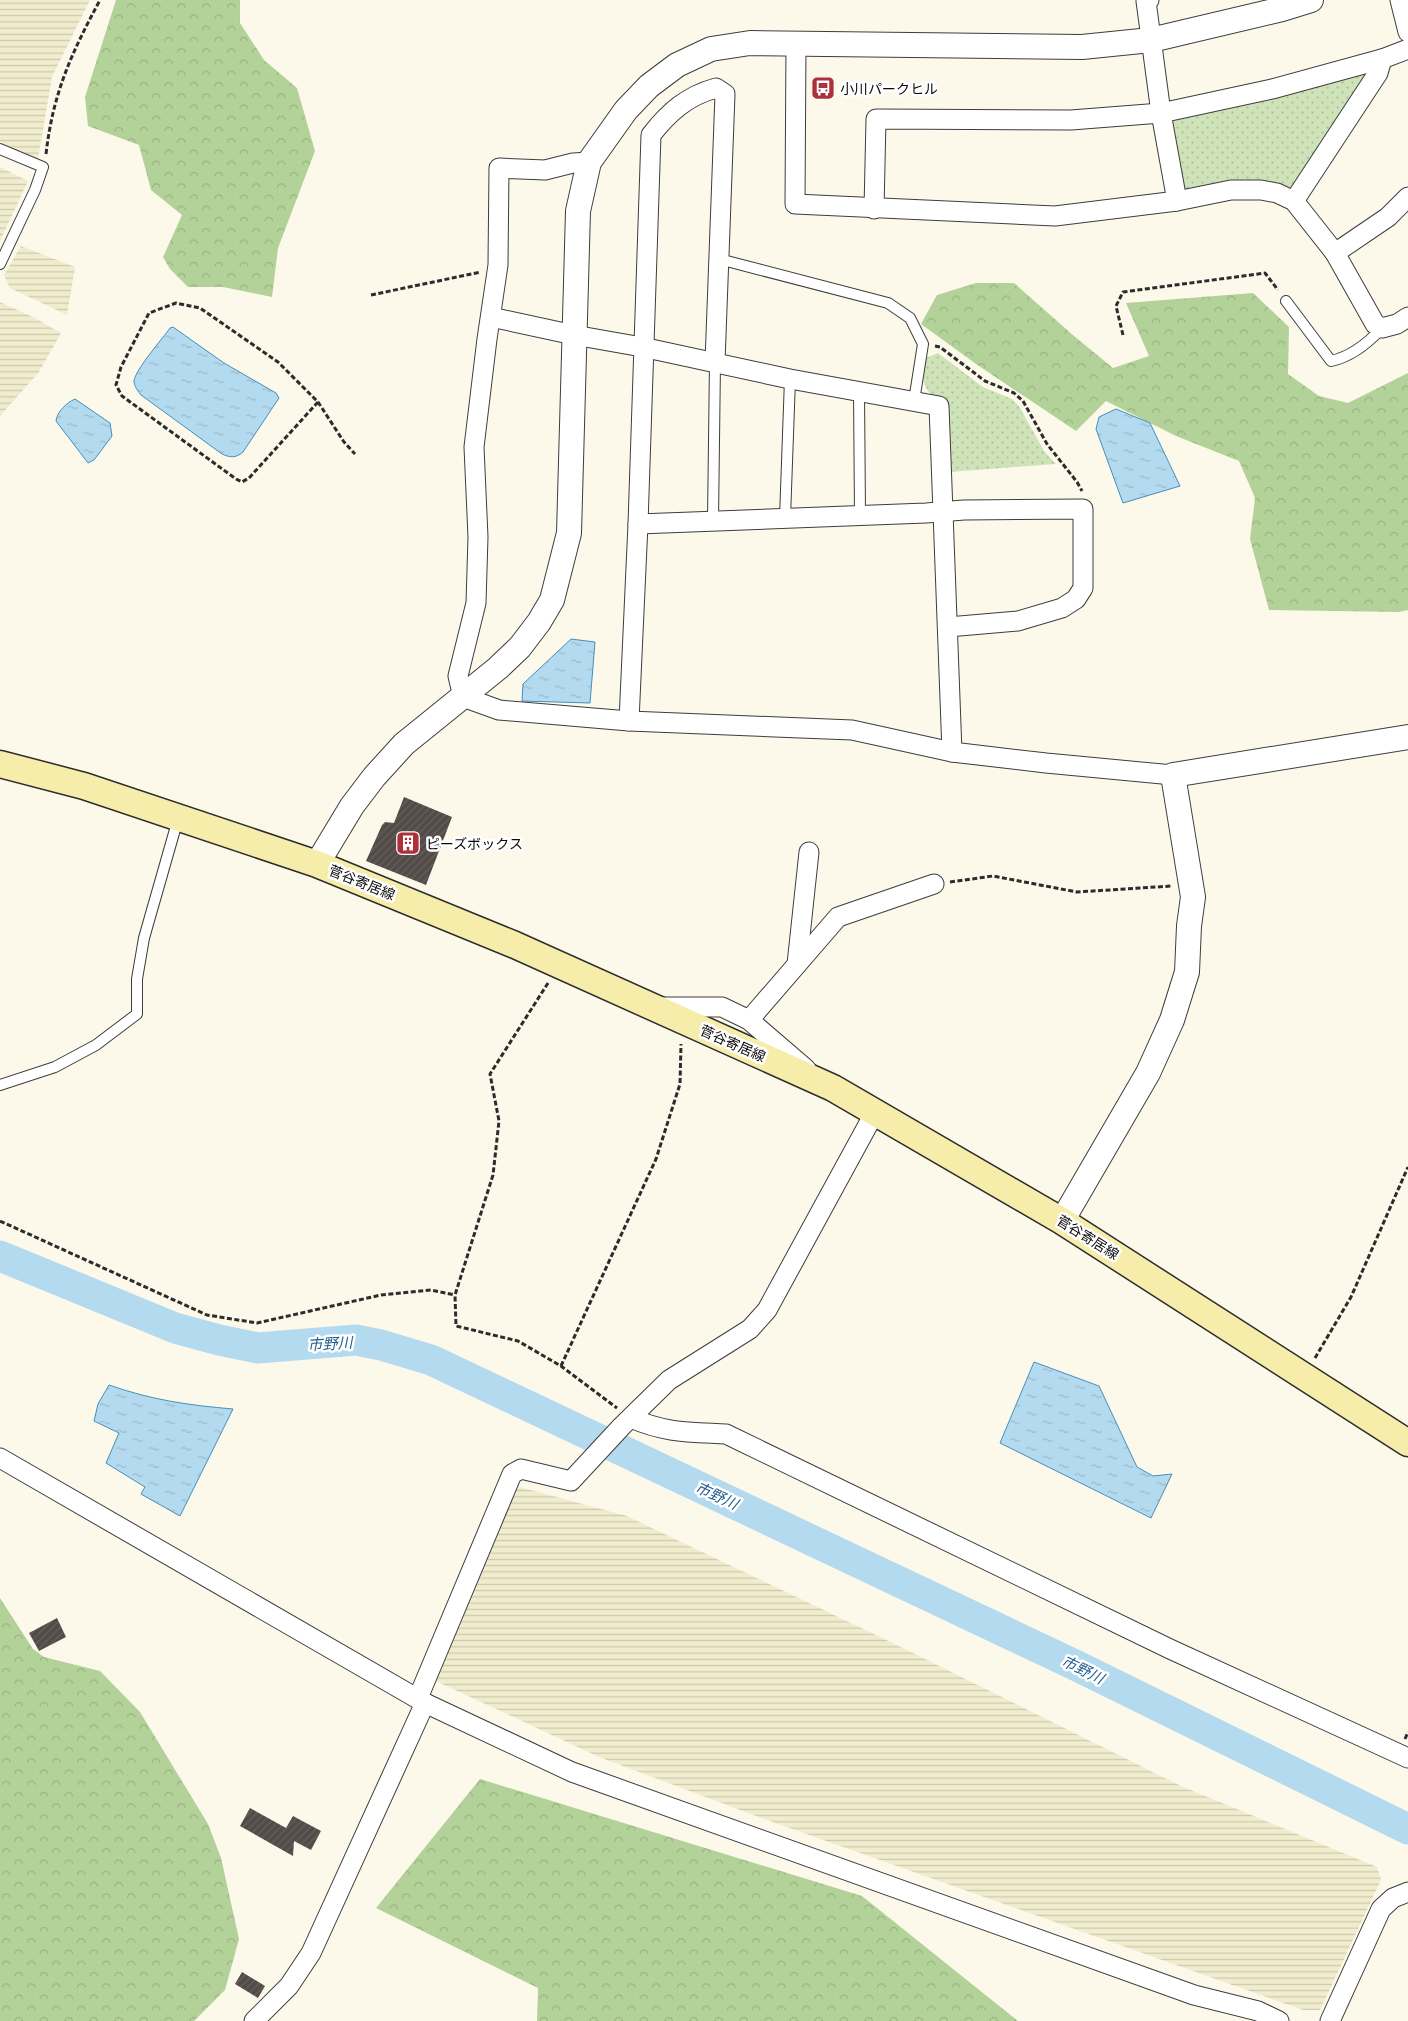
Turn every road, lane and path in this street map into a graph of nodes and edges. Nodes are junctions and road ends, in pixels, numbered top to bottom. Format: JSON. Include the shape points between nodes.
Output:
{"nodes":[{"id":1,"x":100,"y":0,"type":"edge"},
{"id":2,"x":1149,"y":0,"type":"edge"},
{"id":3,"x":1311,"y":0,"type":"edge"},
{"id":4,"x":1400,"y":0,"type":"edge"},
{"id":5,"x":1408,"y":32,"type":"edge"},
{"id":6,"x":1151,"y":40,"type":"junction"},
{"id":7,"x":796,"y":43,"type":"junction"},
{"id":8,"x":1408,"y":49,"type":"edge"},
{"id":9,"x":1382,"y":60,"type":"junction"},
{"id":10,"x":1161,"y":113,"type":"junction"},
{"id":11,"x":0,"y":149,"type":"edge"},
{"id":12,"x":589,"y":162,"type":"junction"},
{"id":13,"x":43,"y":167,"type":"junction"},
{"id":14,"x":1408,"y":197,"type":"edge"},
{"id":15,"x":1177,"y":201,"type":"junction"},
{"id":16,"x":1294,"y":201,"type":"junction"},
{"id":17,"x":874,"y":209,"type":"junction"},
{"id":18,"x":1335,"y":253,"type":"junction"},
{"id":19,"x":720,"y":259,"type":"junction"},
{"id":20,"x":0,"y":264,"type":"edge"},
{"id":21,"x":498,"y":272,"type":"junction"},
{"id":22,"x":371,"y":295,"type":"dead end"},
{"id":23,"x":1286,"y":301,"type":"joint"},
{"id":24,"x":491,"y":317,"type":"junction"},
{"id":25,"x":1408,"y":317,"type":"edge"},
{"id":26,"x":1382,"y":328,"type":"junction"},
{"id":27,"x":1123,"y":335,"type":"dead end"},
{"id":28,"x":574,"y":336,"type":"junction"},
{"id":29,"x":923,"y":344,"type":"junction"},
{"id":30,"x":642,"y":347,"type":"junction"},
{"id":31,"x":715,"y":362,"type":"junction"},
{"id":32,"x":790,"y":378,"type":"junction"},
{"id":33,"x":859,"y":391,"type":"junction"},
{"id":34,"x":914,"y":401,"type":"junction"},
{"id":35,"x":318,"y":402,"type":"junction"},
{"id":36,"x":355,"y":454,"type":"dead end"},
{"id":37,"x":1083,"y":509,"type":"junction"},
{"id":38,"x":944,"y":511,"type":"junction"},
{"id":39,"x":860,"y":514,"type":"junction"},
{"id":40,"x":785,"y":518,"type":"junction"},
{"id":41,"x":713,"y":520,"type":"junction"},
{"id":42,"x":638,"y":524,"type":"junction"},
{"id":43,"x":948,"y":627,"type":"junction"},
{"id":44,"x":464,"y":696,"type":"junction"},
{"id":45,"x":629,"y":721,"type":"junction"},
{"id":46,"x":1408,"y":736,"type":"edge"},
{"id":47,"x":952,"y":752,"type":"junction"},
{"id":48,"x":0,"y":764,"type":"edge"},
{"id":49,"x":1174,"y":775,"type":"junction"},
{"id":50,"x":178,"y":818,"type":"junction"},
{"id":51,"x":809,"y":852,"type":"dead end"},
{"id":52,"x":317,"y":864,"type":"junction"},
{"id":53,"x":934,"y":884,"type":"joint"},
{"id":54,"x":1192,"y":885,"type":"junction"},
{"id":55,"x":797,"y":964,"type":"junction"},
{"id":56,"x":560,"y":965,"type":"junction"},
{"id":57,"x":652,"y":1007,"type":"junction"},
{"id":58,"x":682,"y":1020,"type":"junction"},
{"id":59,"x":749,"y":1020,"type":"junction"},
{"id":60,"x":822,"y":1083,"type":"junction"},
{"id":61,"x":0,"y":1085,"type":"edge"},
{"id":62,"x":875,"y":1112,"type":"junction"},
{"id":63,"x":1408,"y":1167,"type":"edge"},
{"id":64,"x":0,"y":1221,"type":"edge"},
{"id":65,"x":1062,"y":1221,"type":"junction"},
{"id":66,"x":455,"y":1295,"type":"junction"},
{"id":67,"x":561,"y":1366,"type":"junction"},
{"id":68,"x":1304,"y":1376,"type":"junction"},
{"id":69,"x":626,"y":1422,"type":"junction"},
{"id":70,"x":1408,"y":1443,"type":"edge"},
{"id":71,"x":0,"y":1458,"type":"edge"},
{"id":72,"x":422,"y":1700,"type":"junction"},
{"id":73,"x":1408,"y":1758,"type":"edge"},
{"id":74,"x":1408,"y":1892,"type":"edge"},
{"id":75,"x":254,"y":2021,"type":"edge"},
{"id":76,"x":1279,"y":2021,"type":"edge"},
{"id":77,"x":1330,"y":2021,"type":"edge"}],
"edges":[{"from":1,"to":13,"type":"path","via":[[71,54],[61,81]]},
{"from":2,"to":6,"type":"street","via":[[1146,1]]},
{"from":3,"to":6,"type":"street"},
{"from":4,"to":5,"type":"street"},
{"from":6,"to":7,"type":"street","via":[[1082,47]]},
{"from":6,"to":10,"type":"street"},
{"from":7,"to":12,"type":"street","via":[[750,43],[711,48],[677,65],[649,86],[626,110]]},
{"from":7,"to":17,"type":"street","via":[[795,204]]},
{"from":8,"to":9,"type":"street"},
{"from":9,"to":10,"type":"street","via":[[1272,89]]},
{"from":9,"to":16,"type":"street","via":[[1378,73]]},
{"from":10,"to":15,"type":"street"},
{"from":10,"to":17,"type":"street","via":[[1071,120],[876,119]]},
{"from":11,"to":13,"type":"lane"},
{"from":12,"to":21,"type":"street","via":[[545,170],[499,168]]},
{"from":12,"to":28,"type":"street","via":[[578,211]]},
{"from":13,"to":20,"type":"lane"},
{"from":14,"to":18,"type":"street","via":[[1388,217]]},
{"from":15,"to":16,"type":"street","via":[[1231,190],[1262,190]]},
{"from":15,"to":17,"type":"street","via":[[1055,216]]},
{"from":16,"to":18,"type":"street"},
{"from":18,"to":26,"type":"street","via":[[1375,324]]},
{"from":19,"to":29,"type":"lane","via":[[888,303],[910,318]]},
{"from":19,"to":30,"type":"street","via":[[725,94],[716,88],[701,92],[668,113],[651,135]]},
{"from":19,"to":31,"type":"street"},
{"from":21,"to":22,"type":"path","via":[[477,272]]},
{"from":21,"to":24,"type":"street"},
{"from":23,"to":26,"type":"lane","via":[[1331,361],[1341,359],[1373,338]]},
{"from":23,"to":27,"type":"path","via":[[1265,273],[1123,292],[1116,306]]},
{"from":24,"to":28,"type":"street"},
{"from":24,"to":44,"type":"street","via":[[474,447],[478,537],[476,603],[458,676]]},
{"from":25,"to":26,"type":"street"},
{"from":28,"to":30,"type":"street"},
{"from":28,"to":44,"type":"street","via":[[569,533],[552,600],[520,647]]},
{"from":29,"to":34,"type":"lane"},
{"from":29,"to":37,"type":"path","via":[[940,347],[985,382],[1014,392],[1023,401],[1047,444],[1077,482],[1083,494]]},
{"from":30,"to":31,"type":"street"},
{"from":30,"to":42,"type":"street"},
{"from":31,"to":32,"type":"street"},
{"from":31,"to":41,"type":"lane"},
{"from":32,"to":33,"type":"street"},
{"from":32,"to":40,"type":"lane"},
{"from":33,"to":34,"type":"street"},
{"from":33,"to":39,"type":"lane"},
{"from":34,"to":38,"type":"street","via":[[940,406]]},
{"from":35,"to":35,"type":"path","via":[[278,362],[200,308],[176,303],[149,313],[121,367],[116,385],[122,396],[242,482]]},
{"from":35,"to":36,"type":"path"},
{"from":37,"to":38,"type":"street"},
{"from":37,"to":43,"type":"street","via":[[1083,588],[1076,599],[1062,608],[1018,621]]},
{"from":38,"to":39,"type":"street"},
{"from":38,"to":43,"type":"street"},
{"from":39,"to":40,"type":"street"},
{"from":40,"to":41,"type":"street"},
{"from":41,"to":42,"type":"street"},
{"from":42,"to":45,"type":"street"},
{"from":43,"to":47,"type":"street"},
{"from":44,"to":45,"type":"street","via":[[499,710]]},
{"from":44,"to":52,"type":"street","via":[[404,744],[374,777],[352,806]]},
{"from":45,"to":47,"type":"street","via":[[852,730]]},
{"from":46,"to":49,"type":"street"},
{"from":47,"to":49,"type":"street"},
{"from":48,"to":50,"type":"main road","name":"菅谷寄居線","via":[[84,786]]},
{"from":49,"to":54,"type":"street"},
{"from":50,"to":52,"type":"main road","name":"菅谷寄居線"},
{"from":50,"to":61,"type":"lane","via":[[144,938],[137,979],[137,1014],[96,1045],[55,1067]]},
{"from":51,"to":55,"type":"street"},
{"from":52,"to":56,"type":"main road","name":"菅谷寄居線"},
{"from":53,"to":54,"type":"path","via":[[993,876],[1077,892]]},
{"from":53,"to":55,"type":"street","via":[[838,917]]},
{"from":54,"to":65,"type":"street","via":[[1187,972],[1172,1020],[1143,1081]]},
{"from":55,"to":59,"type":"street"},
{"from":56,"to":57,"type":"main road","name":"菅谷寄居線"},
{"from":56,"to":66,"type":"path","via":[[490,1074],[499,1121],[493,1175]]},
{"from":57,"to":58,"type":"main road","name":"菅谷寄居線"},
{"from":57,"to":59,"type":"street","via":[[722,1007]]},
{"from":58,"to":60,"type":"main road","name":"菅谷寄居線"},
{"from":58,"to":67,"type":"path","via":[[680,1084],[656,1159]]},
{"from":59,"to":60,"type":"street"},
{"from":60,"to":62,"type":"main road","name":"菅谷寄居線"},
{"from":62,"to":65,"type":"main road","name":"菅谷寄居線"},
{"from":62,"to":69,"type":"street","via":[[767,1310],[750,1329],[669,1380]]},
{"from":63,"to":68,"type":"path","via":[[1351,1297]]},
{"from":64,"to":66,"type":"path","via":[[207,1315],[257,1323],[381,1295],[431,1290]]},
{"from":65,"to":68,"type":"main road","name":"菅谷寄居線"},
{"from":66,"to":67,"type":"path","via":[[456,1326],[518,1341]]},
{"from":67,"to":69,"type":"path"},
{"from":68,"to":70,"type":"main road","name":"菅谷寄居線"},
{"from":69,"to":72,"type":"street","via":[[571,1481],[521,1469],[512,1474]]},
{"from":69,"to":73,"type":"street","via":[[672,1432],[726,1434],[1170,1649]]},
{"from":71,"to":72,"type":"street"},
{"from":72,"to":75,"type":"street","via":[[311,1953],[289,1986]]},
{"from":72,"to":76,"type":"street","via":[[572,1772],[1194,1995],[1258,2011]]},
{"from":74,"to":77,"type":"street","via":[[1393,1898],[1381,1909]]}]}
